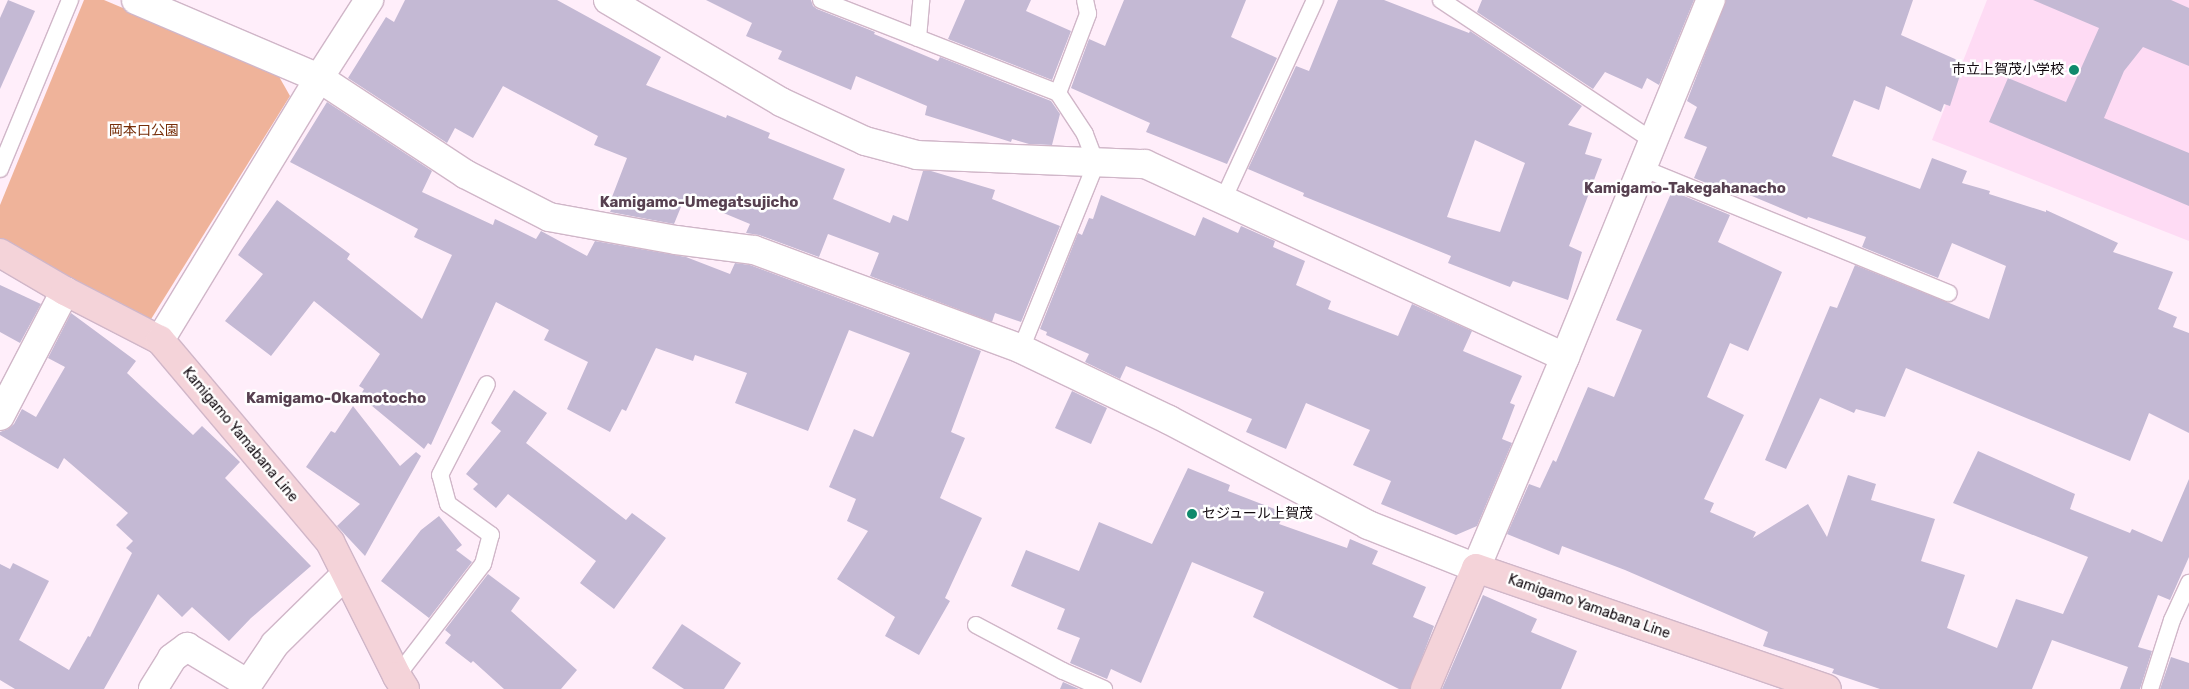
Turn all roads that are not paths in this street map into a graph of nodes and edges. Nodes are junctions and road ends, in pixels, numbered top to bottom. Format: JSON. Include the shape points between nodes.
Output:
{"nodes":[{"id":1,"x":70,"y":0,"type":"edge"},
{"id":2,"x":136,"y":0,"type":"edge"},
{"id":3,"x":369,"y":0,"type":"edge"},
{"id":4,"x":608,"y":0,"type":"edge"},
{"id":5,"x":821,"y":0,"type":"edge"},
{"id":6,"x":921,"y":0,"type":"edge"},
{"id":7,"x":1085,"y":0,"type":"edge"},
{"id":8,"x":1315,"y":0,"type":"edge"},
{"id":9,"x":1441,"y":0,"type":"edge"},
{"id":10,"x":1711,"y":0,"type":"edge"},
{"id":11,"x":918,"y":38,"type":"junction"},
{"id":12,"x":319,"y":78,"type":"junction"},
{"id":13,"x":1058,"y":93,"type":"junction"},
{"id":14,"x":1653,"y":141,"type":"junction"},
{"id":15,"x":1096,"y":163,"type":"junction"},
{"id":16,"x":1642,"y":168,"type":"junction"},
{"id":17,"x":0,"y":169,"type":"edge"},
{"id":18,"x":1223,"y":200,"type":"junction"},
{"id":19,"x":0,"y":253,"type":"edge"},
{"id":20,"x":65,"y":291,"type":"junction"},
{"id":21,"x":1949,"y":293,"type":"dead end"},
{"id":22,"x":160,"y":340,"type":"junction"},
{"id":23,"x":1021,"y":348,"type":"junction"},
{"id":24,"x":1565,"y":356,"type":"junction"},
{"id":25,"x":488,"y":384,"type":"dead end"},
{"id":26,"x":0,"y":416,"type":"edge"},
{"id":27,"x":1476,"y":568,"type":"junction"},
{"id":28,"x":345,"y":575,"type":"junction"},
{"id":29,"x":2189,"y":583,"type":"edge"},
{"id":30,"x":976,"y":625,"type":"dead end"},
{"id":31,"x":401,"y":683,"type":"edge"},
{"id":32,"x":153,"y":689,"type":"edge"},
{"id":33,"x":1104,"y":689,"type":"edge"},
{"id":34,"x":1425,"y":689,"type":"edge"},
{"id":35,"x":1827,"y":689,"type":"edge"},
{"id":36,"x":2150,"y":689,"type":"edge"}],
"edges":[{"from":1,"to":17,"type":"lane"},
{"from":2,"to":12,"type":"street"},
{"from":3,"to":12,"type":"street"},
{"from":4,"to":15,"type":"street","via":[[781,102],[865,141],[917,155]]},
{"from":5,"to":11,"type":"lane"},
{"from":6,"to":11,"type":"lane"},
{"from":7,"to":13,"type":"lane","via":[[1088,14]]},
{"from":8,"to":18,"type":"lane"},
{"from":9,"to":14,"type":"lane"},
{"from":10,"to":14,"type":"street"},
{"from":11,"to":13,"type":"lane"},
{"from":12,"to":22,"type":"street"},
{"from":12,"to":23,"type":"street","via":[[465,174],[549,217],[676,240],[754,250]]},
{"from":13,"to":15,"type":"lane","via":[[1085,134]]},
{"from":14,"to":16,"type":"street"},
{"from":15,"to":18,"type":"street","via":[[1145,164]]},
{"from":15,"to":23,"type":"lane"},
{"from":16,"to":21,"type":"lane"},
{"from":16,"to":24,"type":"street"},
{"from":18,"to":24,"type":"street"},
{"from":19,"to":20,"type":"main road","name":"Kamigamo Yamabana Line"},
{"from":20,"to":22,"type":"main road","name":"Kamigamo Yamabana Line"},
{"from":20,"to":26,"type":"street"},
{"from":22,"to":28,"type":"main road","name":"Kamigamo Yamabana Line","via":[[330,542]]},
{"from":23,"to":27,"type":"street","via":[[1169,420],[1368,525]]},
{"from":24,"to":27,"type":"street"},
{"from":25,"to":31,"type":"lane","via":[[440,475],[448,504],[490,535],[483,564]]},
{"from":27,"to":34,"type":"main road"},
{"from":27,"to":35,"type":"main road","name":"Kamigamo Yamabana Line"},
{"from":28,"to":31,"type":"main road","name":"Kamigamo Yamabana Line"},
{"from":28,"to":32,"type":"street","via":[[275,644],[248,684],[187,647],[172,658]]},
{"from":29,"to":36,"type":"lane","via":[[2172,620]]},
{"from":30,"to":33,"type":"lane"}]}
